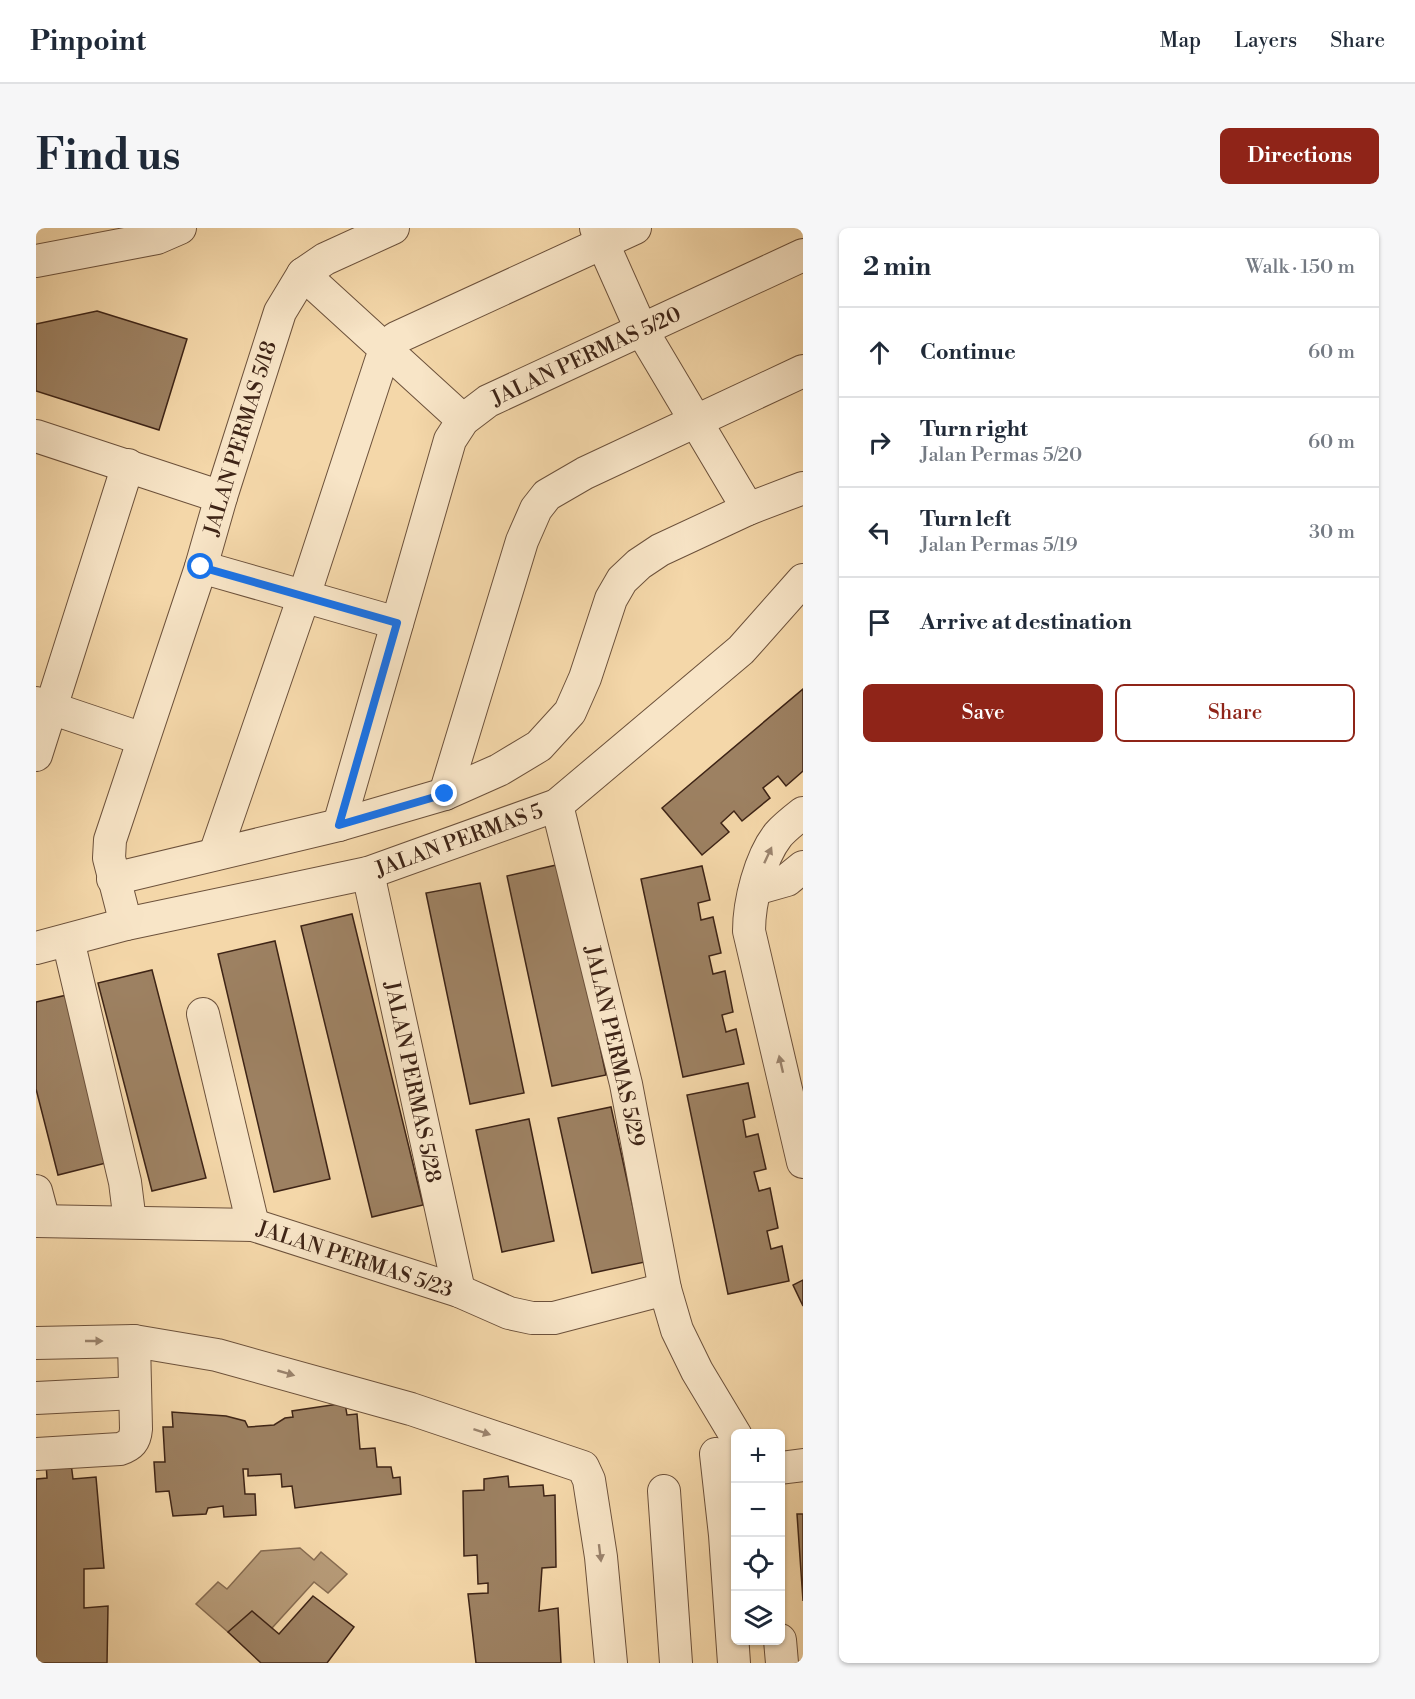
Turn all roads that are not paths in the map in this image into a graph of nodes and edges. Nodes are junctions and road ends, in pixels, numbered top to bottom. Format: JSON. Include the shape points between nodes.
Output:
{"nodes":[{"id":1,"x":180,"y":228,"type":"edge"},
{"id":2,"x":393,"y":228,"type":"edge"},
{"id":3,"x":635,"y":228,"type":"edge"},
{"id":4,"x":600,"y":235,"type":"edge"},
{"id":5,"x":803,"y":255,"type":"edge"},
{"id":6,"x":36,"y":261,"type":"edge"},
{"id":7,"x":303,"y":274,"type":"junction"},
{"id":8,"x":641,"y":329,"type":"junction"},
{"id":9,"x":388,"y":350,"type":"junction"},
{"id":10,"x":803,"y":371,"type":"edge"},
{"id":11,"x":463,"y":420,"type":"junction"},
{"id":12,"x":694,"y":420,"type":"junction"},
{"id":13,"x":37,"y":439,"type":"edge"},
{"id":14,"x":128,"y":465,"type":"junction"},
{"id":15,"x":803,"y":488,"type":"edge"},
{"id":16,"x":220,"y":496,"type":"junction"},
{"id":17,"x":748,"y":509,"type":"junction"},
{"id":18,"x":201,"y":567,"type":"junction"},
{"id":19,"x":803,"y":580,"type":"edge"},
{"id":20,"x":304,"y":596,"type":"junction"},
{"id":21,"x":397,"y":623,"type":"junction"},
{"id":22,"x":44,"y":705,"type":"edge"},
{"id":23,"x":143,"y":739,"type":"junction"},
{"id":24,"x":36,"y":755,"type":"edge"},
{"id":25,"x":445,"y":794,"type":"junction"},
{"id":26,"x":557,"y":805,"type":"junction"},
{"id":27,"x":803,"y":813,"type":"edge"},
{"id":28,"x":339,"y":825,"type":"junction"},
{"id":29,"x":215,"y":854,"type":"junction"},
{"id":30,"x":803,"y":867,"type":"edge"},
{"id":31,"x":368,"y":873,"type":"junction"},
{"id":32,"x":113,"y":879,"type":"junction"},
{"id":33,"x":755,"y":890,"type":"junction"},
{"id":34,"x":126,"y":924,"type":"junction"},
{"id":35,"x":68,"y":940,"type":"junction"},
{"id":36,"x":36,"y":948,"type":"edge"},
{"id":37,"x":203,"y":1014,"type":"dead end"},
{"id":38,"x":797,"y":1106,"type":"edge"},
{"id":39,"x":803,"y":1162,"type":"edge"},
{"id":40,"x":36,"y":1191,"type":"edge"},
{"id":41,"x":40,"y":1221,"type":"edge"},
{"id":42,"x":130,"y":1222,"type":"junction"},
{"id":43,"x":253,"y":1225,"type":"junction"},
{"id":44,"x":665,"y":1289,"type":"junction"},
{"id":45,"x":459,"y":1292,"type":"junction"},
{"id":46,"x":134,"y":1341,"type":"junction"},
{"id":47,"x":36,"y":1343,"type":"edge"},
{"id":48,"x":135,"y":1393,"type":"junction"},
{"id":49,"x":36,"y":1398,"type":"edge"},
{"id":50,"x":726,"y":1444,"type":"edge"},
{"id":51,"x":36,"y":1454,"type":"edge"},
{"id":52,"x":803,"y":1465,"type":"edge"},
{"id":53,"x":785,"y":1467,"type":"edge"},
{"id":54,"x":664,"y":1491,"type":"dead end"},
{"id":55,"x":780,"y":1645,"type":"edge"},
{"id":56,"x":611,"y":1663,"type":"edge"},
{"id":57,"x":676,"y":1663,"type":"edge"},
{"id":58,"x":734,"y":1663,"type":"edge"},
{"id":59,"x":782,"y":1663,"type":"edge"}],
"edges":[{"from":1,"to":6,"type":"street","via":[[157,238]]},
{"from":2,"to":7,"type":"street","name":"JALAN PERMAS 5/18","via":[[325,259]]},
{"from":3,"to":4,"type":"street"},
{"from":4,"to":8,"type":"street"},
{"from":4,"to":9,"type":"street","via":[[396,338]]},
{"from":5,"to":8,"type":"street","name":"JALAN PERMAS 5/20"},
{"from":7,"to":9,"type":"street"},
{"from":7,"to":16,"type":"street","name":"JALAN PERMAS 5/18","via":[[280,312]]},
{"from":8,"to":11,"type":"street","name":"JALAN PERMAS 5/20","via":[[488,401]]},
{"from":8,"to":12,"type":"street"},
{"from":9,"to":11,"type":"street"},
{"from":9,"to":20,"type":"street","via":[[381,361]]},
{"from":10,"to":12,"type":"street"},
{"from":11,"to":21,"type":"street","name":"JALAN PERMAS 5/20","via":[[450,440]]},
{"from":12,"to":17,"type":"street"},
{"from":12,"to":25,"type":"street","via":[[585,472],[548,495],[536,509],[522,541]]},
{"from":13,"to":14,"type":"street"},
{"from":14,"to":16,"type":"street"},
{"from":14,"to":22,"type":"street"},
{"from":15,"to":17,"type":"street"},
{"from":16,"to":18,"type":"street","name":"JALAN PERMAS 5/18"},
{"from":17,"to":25,"type":"street","via":[[660,550],[639,564],[622,580],[611,599],[570,712],[539,746],[499,770]]},
{"from":18,"to":20,"type":"street"},
{"from":18,"to":23,"type":"street","name":"JALAN PERMAS 5/18"},
{"from":19,"to":26,"type":"street","name":"JALAN PERMAS 5","via":[[741,650]]},
{"from":20,"to":21,"type":"street"},
{"from":20,"to":29,"type":"street"},
{"from":21,"to":28,"type":"street","name":"JALAN PERMAS 5/20"},
{"from":22,"to":23,"type":"street"},
{"from":22,"to":24,"type":"street"},
{"from":23,"to":32,"type":"street","name":"JALAN PERMAS 5/18","via":[[110,840]]},
{"from":25,"to":28,"type":"street"},
{"from":26,"to":31,"type":"street","name":"JALAN PERMAS 5"},
{"from":26,"to":44,"type":"street","name":"JALAN PERMAS 5/29","via":[[626,1084]]},
{"from":33,"to":27,"type":"street","one_way":true,"via":[[777,836]]},
{"from":28,"to":29,"type":"street"},
{"from":29,"to":32,"type":"street"},
{"from":30,"to":33,"type":"street","via":[[787,879]]},
{"from":31,"to":34,"type":"street","name":"JALAN PERMAS 5"},
{"from":31,"to":45,"type":"street","name":"JALAN PERMAS 5/28"},
{"from":32,"to":34,"type":"street"},
{"from":38,"to":33,"type":"street","one_way":true,"via":[[749,931]]},
{"from":34,"to":35,"type":"street","name":"JALAN PERMAS 5"},
{"from":35,"to":36,"type":"street","name":"JALAN PERMAS 5"},
{"from":35,"to":42,"type":"street","via":[[125,1182]]},
{"from":37,"to":43,"type":"street"},
{"from":38,"to":39,"type":"street"},
{"from":40,"to":41,"type":"street"},
{"from":41,"to":42,"type":"street","name":"JALAN PERMAS 5/23"},
{"from":42,"to":43,"type":"street","name":"JALAN PERMAS 5/23"},
{"from":43,"to":45,"type":"street","name":"JALAN PERMAS 5/23"},
{"from":44,"to":45,"type":"street","name":"JALAN PERMAS 5/23","via":[[554,1318],[509,1313]]},
{"from":44,"to":50,"type":"street","name":"JALAN PERMAS 5/29","via":[[677,1330]]},
{"from":47,"to":46,"type":"street","one_way":true},
{"from":46,"to":48,"type":"street"},
{"from":46,"to":56,"type":"street","one_way":true,"via":[[217,1355],[278,1371],[419,1411],[583,1467],[589,1480],[601,1557]]},
{"from":48,"to":49,"type":"street"},
{"from":48,"to":51,"type":"street","via":[[136,1429],[130,1445],[120,1449]]},
{"from":50,"to":58,"type":"street","via":[[725,1535]]},
{"from":52,"to":53,"type":"street"},
{"from":54,"to":57,"type":"street"},
{"from":55,"to":59,"type":"street"}]}
